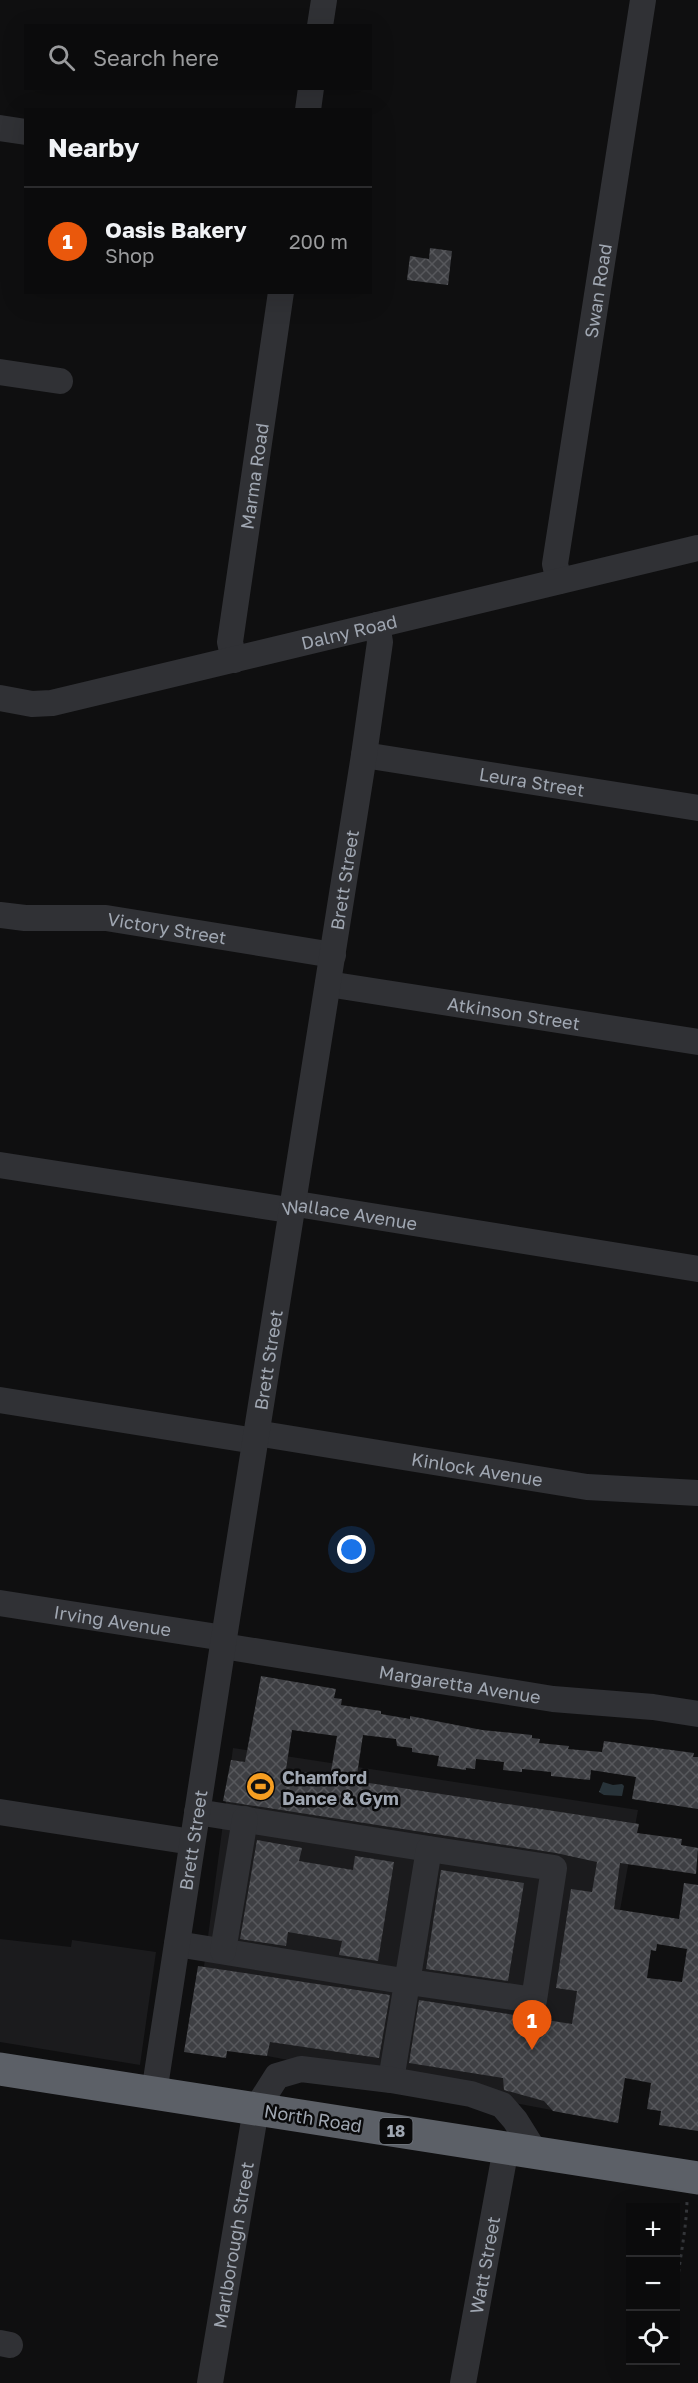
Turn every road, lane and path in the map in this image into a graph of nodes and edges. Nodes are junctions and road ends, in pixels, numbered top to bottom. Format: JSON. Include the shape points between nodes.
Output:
{"nodes":[{"id":1,"x":324,"y":0,"type":"edge"},
{"id":2,"x":643,"y":0,"type":"edge"},
{"id":3,"x":320,"y":24,"type":"edge"},
{"id":4,"x":311,"y":90,"type":"edge"},
{"id":5,"x":308,"y":108,"type":"edge"},
{"id":6,"x":0,"y":128,"type":"edge"},
{"id":7,"x":24,"y":132,"type":"edge"},
{"id":8,"x":281,"y":294,"type":"edge"},
{"id":9,"x":0,"y":372,"type":"edge"},
{"id":10,"x":60,"y":381,"type":"dead end"},
{"id":11,"x":698,"y":548,"type":"edge"},
{"id":12,"x":559,"y":581,"type":"junction"},
{"id":13,"x":377,"y":625,"type":"junction"},
{"id":14,"x":234,"y":660,"type":"junction"},
{"id":15,"x":0,"y":698,"type":"edge"},
{"id":16,"x":364,"y":755,"type":"junction"},
{"id":17,"x":698,"y":808,"type":"edge"},
{"id":18,"x":0,"y":915,"type":"edge"},
{"id":19,"x":333,"y":955,"type":"junction"},
{"id":20,"x":328,"y":984,"type":"junction"},
{"id":21,"x":698,"y":1042,"type":"edge"},
{"id":22,"x":0,"y":1165,"type":"edge"},
{"id":23,"x":294,"y":1207,"type":"junction"},
{"id":24,"x":698,"y":1269,"type":"edge"},
{"id":25,"x":0,"y":1400,"type":"edge"},
{"id":26,"x":256,"y":1437,"type":"junction"},
{"id":27,"x":698,"y":1493,"type":"edge"},
{"id":28,"x":0,"y":1603,"type":"edge"},
{"id":29,"x":223,"y":1642,"type":"junction"},
{"id":30,"x":698,"y":1714,"type":"edge"},
{"id":31,"x":0,"y":1812,"type":"edge"},
{"id":32,"x":197,"y":1812,"type":"junction"},
{"id":33,"x":244,"y":1819,"type":"junction"},
{"id":34,"x":192,"y":1842,"type":"junction"},
{"id":35,"x":429,"y":1849,"type":"junction"},
{"id":36,"x":177,"y":1944,"type":"junction"},
{"id":37,"x":223,"y":1951,"type":"junction"},
{"id":38,"x":409,"y":1982,"type":"junction"},
{"id":39,"x":0,"y":2069,"type":"edge"},
{"id":40,"x":391,"y":2080,"type":"junction"},
{"id":41,"x":154,"y":2093,"type":"junction"},
{"id":42,"x":256,"y":2109,"type":"junction"},
{"id":43,"x":521,"y":2150,"type":"junction"},
{"id":44,"x":693,"y":2190,"type":"edge"},
{"id":45,"x":680,"y":2258,"type":"edge"},
{"id":46,"x":210,"y":2383,"type":"edge"},
{"id":47,"x":463,"y":2383,"type":"edge"}],
"edges":[{"from":1,"to":3,"type":"street"},
{"from":2,"to":12,"type":"street","name":"Swan Road","via":[[555,564]]},
{"from":4,"to":5,"type":"street"},
{"from":6,"to":7,"type":"street"},
{"from":8,"to":14,"type":"street","name":"Marma Road","via":[[230,642]]},
{"from":9,"to":10,"type":"street"},
{"from":11,"to":12,"type":"street","name":"Dalny Road"},
{"from":12,"to":13,"type":"street","name":"Dalny Road"},
{"from":13,"to":14,"type":"street","name":"Dalny Road"},
{"from":13,"to":16,"type":"street","name":"Brett Street","via":[[380,642]]},
{"from":14,"to":15,"type":"street","name":"Dalny Road","via":[[52,703]]},
{"from":16,"to":17,"type":"street","name":"Leura Street"},
{"from":16,"to":19,"type":"street","name":"Brett Street"},
{"from":18,"to":19,"type":"street","name":"Victory Street","via":[[106,918]]},
{"from":19,"to":20,"type":"street","name":"Brett Street"},
{"from":20,"to":21,"type":"street","name":"Atkinson Street"},
{"from":20,"to":23,"type":"street","name":"Brett Street"},
{"from":22,"to":23,"type":"street","name":"Wallace Avenue","via":[[282,1209]]},
{"from":23,"to":24,"type":"street","name":"Wallace Avenue","via":[[303,1205]]},
{"from":23,"to":26,"type":"street","name":"Brett Street"},
{"from":25,"to":26,"type":"street","name":"Kinlock Avenue"},
{"from":26,"to":27,"type":"street","name":"Kinlock Avenue","via":[[587,1487]]},
{"from":26,"to":29,"type":"street","name":"Brett Street"},
{"from":28,"to":29,"type":"street","name":"Irving Avenue"},
{"from":29,"to":30,"type":"street","name":"Margaretta Avenue","via":[[553,1699]]},
{"from":29,"to":32,"type":"street","name":"Brett Street"},
{"from":31,"to":34,"type":"street"},
{"from":32,"to":33,"type":"street"},
{"from":32,"to":34,"type":"street","name":"Brett Street"},
{"from":33,"to":35,"type":"street"},
{"from":33,"to":37,"type":"street"},
{"from":34,"to":36,"type":"street","name":"Brett Street"},
{"from":35,"to":38,"type":"street"},
{"from":35,"to":38,"type":"street","via":[[554,1868],[534,2000]]},
{"from":36,"to":37,"type":"street"},
{"from":36,"to":41,"type":"street","name":"Brett Street"},
{"from":37,"to":38,"type":"street"},
{"from":38,"to":40,"type":"street"},
{"from":39,"to":41,"type":"highway","name":"North Road","number":"18"},
{"from":40,"to":42,"type":"street","via":[[301,2069],[278,2076]]},
{"from":40,"to":43,"type":"street","via":[[471,2094],[502,2105],[515,2120]]},
{"from":41,"to":42,"type":"highway","name":"North Road","number":"18"},
{"from":42,"to":43,"type":"highway","name":"North Road","number":"18"},
{"from":42,"to":46,"type":"street","name":"Marlborough Street"},
{"from":43,"to":44,"type":"highway","name":"North Road","number":"18"},
{"from":43,"to":47,"type":"street","name":"Watt Street"},
{"from":44,"to":45,"type":"path"}]}
